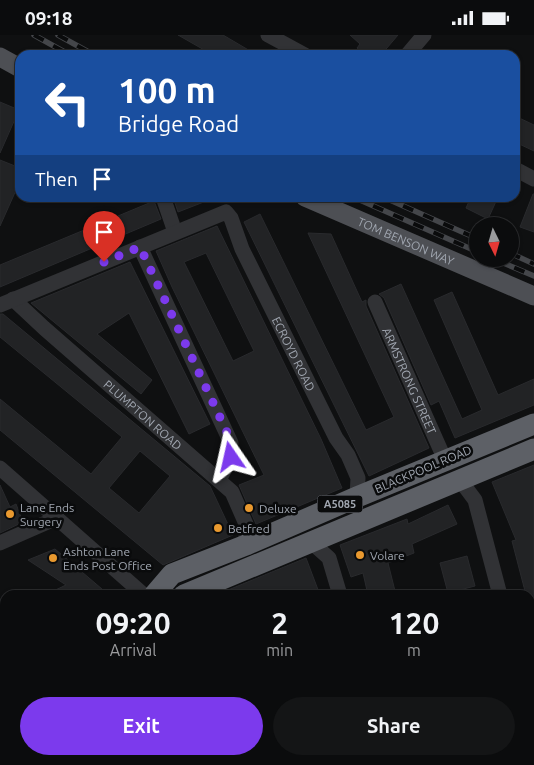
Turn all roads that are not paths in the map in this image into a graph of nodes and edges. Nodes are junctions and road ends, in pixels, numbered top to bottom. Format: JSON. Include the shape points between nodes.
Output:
{"nodes":[{"id":1,"x":268,"y":35,"type":"edge"},
{"id":2,"x":424,"y":35,"type":"edge"},
{"id":3,"x":296,"y":50,"type":"edge"},
{"id":4,"x":411,"y":50,"type":"edge"},
{"id":5,"x":0,"y":57,"type":"edge"},
{"id":6,"x":15,"y":65,"type":"edge"},
{"id":7,"x":520,"y":172,"type":"edge"},
{"id":8,"x":534,"y":179,"type":"edge"},
{"id":9,"x":165,"y":202,"type":"edge"},
{"id":10,"x":316,"y":202,"type":"edge"},
{"id":11,"x":175,"y":233,"type":"junction"},
{"id":12,"x":140,"y":247,"type":"junction"},
{"id":13,"x":534,"y":297,"type":"edge"},
{"id":14,"x":7,"y":302,"type":"edge"},
{"id":15,"x":375,"y":302,"type":"dead end"},
{"id":16,"x":534,"y":424,"type":"edge"},
{"id":17,"x":534,"y":449,"type":"edge"},
{"id":18,"x":445,"y":460,"type":"junction"},
{"id":19,"x":0,"y":467,"type":"edge"},
{"id":20,"x":219,"y":480,"type":"junction"},
{"id":21,"x":460,"y":480,"type":"junction"},
{"id":22,"x":356,"y":497,"type":"junction"},
{"id":23,"x":57,"y":517,"type":"junction"},
{"id":24,"x":311,"y":542,"type":"junction"},
{"id":25,"x":0,"y":543,"type":"edge"},
{"id":26,"x":246,"y":545,"type":"junction"},
{"id":27,"x":138,"y":590,"type":"edge"},
{"id":28,"x":158,"y":590,"type":"edge"},
{"id":29,"x":196,"y":590,"type":"edge"},
{"id":30,"x":338,"y":590,"type":"edge"},
{"id":31,"x":499,"y":590,"type":"edge"}],
"edges":[{"from":1,"to":3,"type":"street"},
{"from":2,"to":4,"type":"street"},
{"from":5,"to":6,"type":"main road"},
{"from":7,"to":8,"type":"street"},
{"from":9,"to":11,"type":"street"},
{"from":10,"to":13,"type":"main road","name":"TOM BENSON WAY"},
{"from":11,"to":12,"type":"street"},
{"from":11,"to":22,"type":"street","name":"ECROYD ROAD","via":[[226,212],[231,218],[242,249],[336,438],[348,455],[358,478]]},
{"from":12,"to":14,"type":"street"},
{"from":12,"to":20,"type":"street","via":[[232,443],[231,457]]},
{"from":14,"to":20,"type":"street","name":"PLUMPTON ROAD"},
{"from":15,"to":18,"type":"street","name":"ARMSTRONG STREET"},
{"from":16,"to":18,"type":"highway","name":"BLACKPOOL ROAD","number":"A5085"},
{"from":17,"to":21,"type":"highway","name":"BLACKPOOL ROAD","number":"A5085"},
{"from":18,"to":22,"type":"highway","name":"BLACKPOOL ROAD","number":"A5085"},
{"from":19,"to":23,"type":"street"},
{"from":20,"to":26,"type":"street","name":"PLUMPTON ROAD","via":[[232,492],[246,524]]},
{"from":21,"to":24,"type":"highway","name":"BLACKPOOL ROAD","number":"A5085"},
{"from":21,"to":31,"type":"street","via":[[475,501]]},
{"from":22,"to":26,"type":"highway","name":"BLACKPOOL ROAD","number":"A5085"},
{"from":23,"to":25,"type":"street"},
{"from":23,"to":27,"type":"street"},
{"from":24,"to":29,"type":"highway","name":"BLACKPOOL ROAD","number":"A5085"},
{"from":24,"to":30,"type":"street","via":[[329,558]]},
{"from":26,"to":28,"type":"highway","name":"BLACKPOOL ROAD","number":"A5085","via":[[172,574]]}]}
